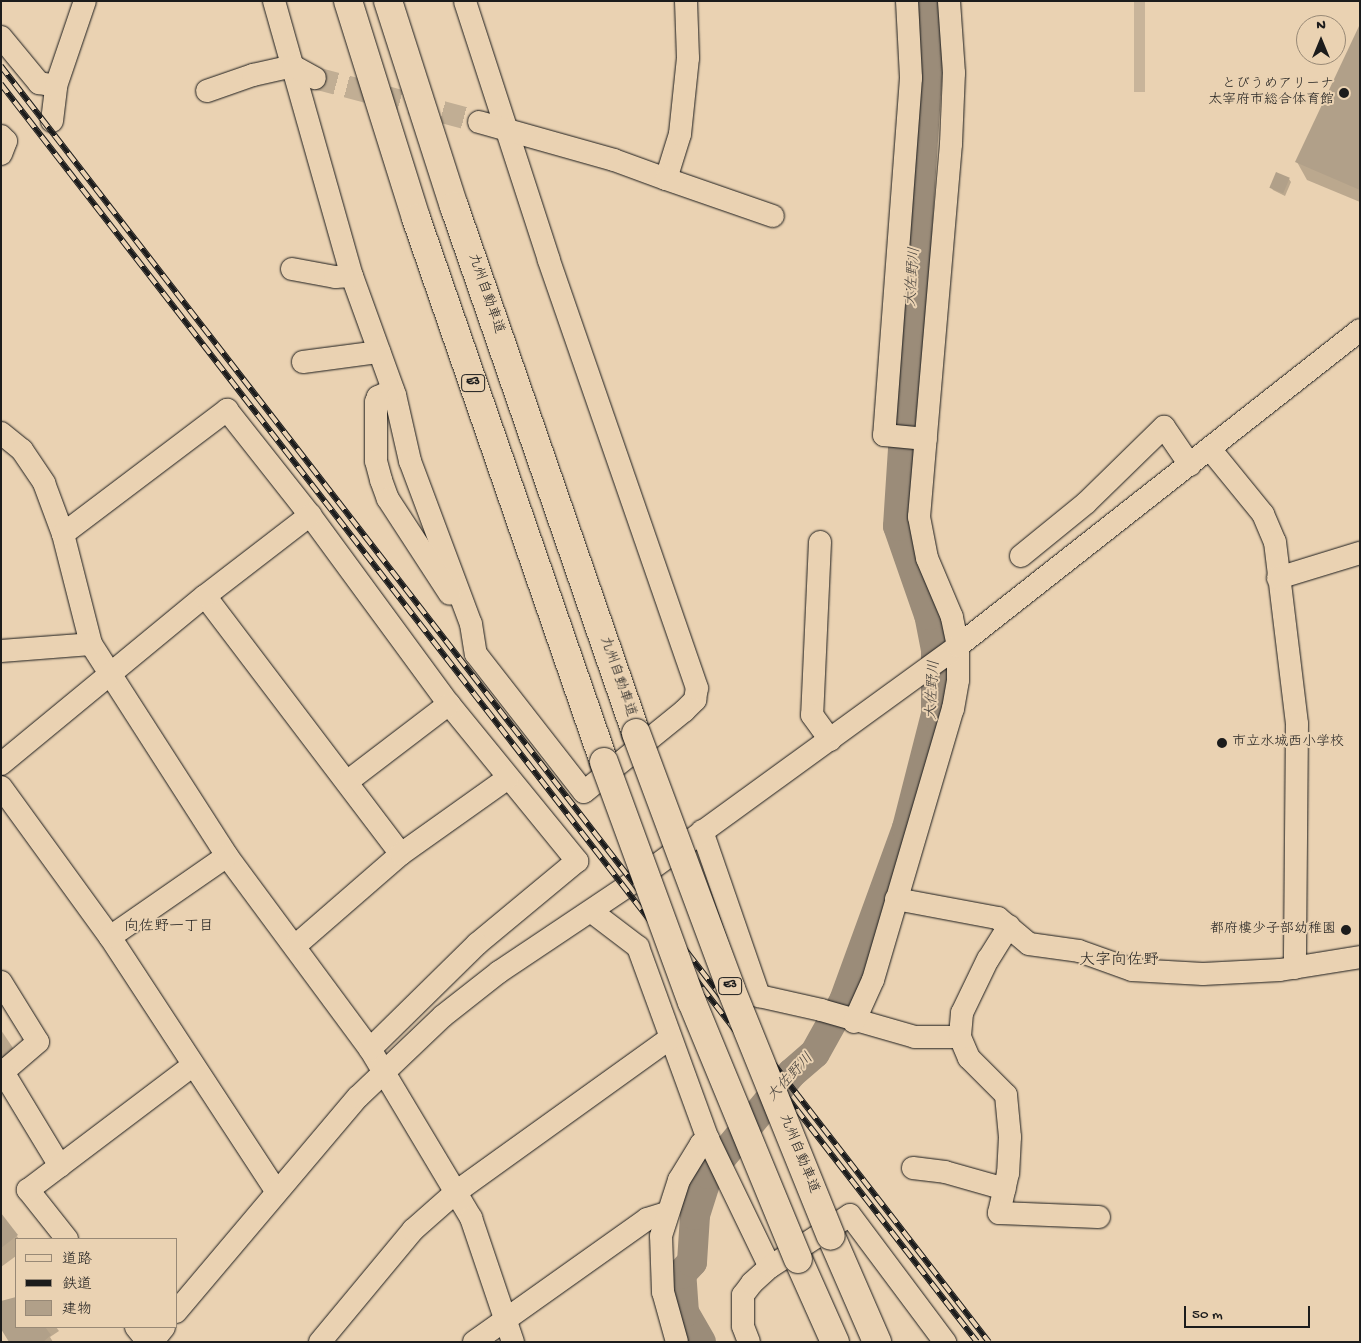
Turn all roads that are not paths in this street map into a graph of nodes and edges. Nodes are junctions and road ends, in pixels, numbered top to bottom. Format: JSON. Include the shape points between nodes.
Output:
{"nodes":[{"id":1,"x":274,"y":1,"type":"edge"},
{"id":2,"x":348,"y":1,"type":"edge"},
{"id":3,"x":388,"y":1,"type":"edge"},
{"id":4,"x":465,"y":1,"type":"edge"},
{"id":5,"x":686,"y":1,"type":"edge"},
{"id":6,"x":907,"y":1,"type":"edge"},
{"id":7,"x":949,"y":1,"type":"edge"},
{"id":8,"x":85,"y":4,"type":"edge"},
{"id":9,"x":1,"y":37,"type":"edge"},
{"id":10,"x":293,"y":66,"type":"junction"},
{"id":11,"x":315,"y":78,"type":"tunnel mouth"},
{"id":12,"x":56,"y":86,"type":"junction"},
{"id":13,"x":207,"y":91,"type":"dead end"},
{"id":14,"x":52,"y":121,"type":"dead end"},
{"id":15,"x":479,"y":122,"type":"tunnel mouth"},
{"id":16,"x":507,"y":130,"type":"junction"},
{"id":17,"x":1,"y":136,"type":"edge"},
{"id":18,"x":1,"y":154,"type":"edge"},
{"id":19,"x":666,"y":179,"type":"junction"},
{"id":20,"x":773,"y":216,"type":"dead end"},
{"id":21,"x":292,"y":269,"type":"dead end"},
{"id":22,"x":352,"y":276,"type":"junction"},
{"id":23,"x":1360,"y":330,"type":"edge"},
{"id":24,"x":379,"y":352,"type":"junction"},
{"id":25,"x":303,"y":362,"type":"dead end"},
{"id":26,"x":393,"y":390,"type":"junction"},
{"id":27,"x":1,"y":433,"type":"edge"},
{"id":28,"x":926,"y":439,"type":"junction"},
{"id":29,"x":1210,"y":449,"type":"junction"},
{"id":30,"x":1190,"y":465,"type":"junction"},
{"id":31,"x":310,"y":516,"type":"junction"},
{"id":32,"x":63,"y":534,"type":"junction"},
{"id":33,"x":820,"y":542,"type":"dead end"},
{"id":34,"x":1360,"y":553,"type":"edge"},
{"id":35,"x":1021,"y":556,"type":"dead end"},
{"id":36,"x":1278,"y":578,"type":"junction"},
{"id":37,"x":205,"y":596,"type":"junction"},
{"id":38,"x":462,"y":600,"type":"junction"},
{"id":39,"x":91,"y":644,"type":"junction"},
{"id":40,"x":958,"y":646,"type":"junction"},
{"id":41,"x":1,"y":651,"type":"edge"},
{"id":42,"x":111,"y":673,"type":"junction"},
{"id":43,"x":450,"y":704,"type":"junction"},
{"id":44,"x":649,"y":731,"type":"junction"},
{"id":45,"x":830,"y":740,"type":"junction"},
{"id":46,"x":1,"y":764,"type":"edge"},
{"id":47,"x":508,"y":778,"type":"junction"},
{"id":48,"x":348,"y":782,"type":"junction"},
{"id":49,"x":1,"y":787,"type":"edge"},
{"id":50,"x":702,"y":831,"type":"junction"},
{"id":51,"x":401,"y":854,"type":"junction"},
{"id":52,"x":227,"y":856,"type":"junction"},
{"id":53,"x":896,"y":899,"type":"junction"},
{"id":54,"x":592,"y":912,"type":"junction"},
{"id":55,"x":1008,"y":926,"type":"junction"},
{"id":56,"x":110,"y":937,"type":"junction"},
{"id":57,"x":477,"y":944,"type":"junction"},
{"id":58,"x":295,"y":946,"type":"junction"},
{"id":59,"x":1360,"y":957,"type":"edge"},
{"id":60,"x":1295,"y":968,"type":"junction"},
{"id":61,"x":499,"y":972,"type":"junction"},
{"id":62,"x":1,"y":982,"type":"edge"},
{"id":63,"x":854,"y":1022,"type":"junction"},
{"id":64,"x":960,"y":1037,"type":"junction"},
{"id":65,"x":669,"y":1039,"type":"junction"},
{"id":66,"x":370,"y":1049,"type":"junction"},
{"id":67,"x":192,"y":1066,"type":"junction"},
{"id":68,"x":382,"y":1071,"type":"junction"},
{"id":69,"x":708,"y":1139,"type":"junction"},
{"id":70,"x":60,"y":1166,"type":"junction"},
{"id":71,"x":913,"y":1168,"type":"dead end"},
{"id":72,"x":1005,"y":1189,"type":"junction"},
{"id":73,"x":276,"y":1191,"type":"junction"},
{"id":74,"x":456,"y":1192,"type":"junction"},
{"id":75,"x":667,"y":1213,"type":"junction"},
{"id":76,"x":1099,"y":1217,"type":"dead end"},
{"id":77,"x":66,"y":1238,"type":"edge"},
{"id":78,"x":770,"y":1267,"type":"junction"},
{"id":79,"x":178,"y":1310,"type":"edge"},
{"id":80,"x":504,"y":1319,"type":"junction"},
{"id":81,"x":137,"y":1328,"type":"edge"},
{"id":82,"x":163,"y":1328,"type":"edge"},
{"id":83,"x":943,"y":1336,"type":"edge"},
{"id":84,"x":148,"y":1342,"type":"edge"},
{"id":85,"x":152,"y":1342,"type":"edge"},
{"id":86,"x":320,"y":1342,"type":"edge"},
{"id":87,"x":474,"y":1342,"type":"edge"},
{"id":88,"x":513,"y":1342,"type":"edge"},
{"id":89,"x":677,"y":1342,"type":"edge"},
{"id":90,"x":749,"y":1342,"type":"edge"},
{"id":91,"x":835,"y":1342,"type":"edge"},
{"id":92,"x":877,"y":1342,"type":"edge"}],
"edges":[{"from":1,"to":10,"type":"street"},
{"from":2,"to":91,"type":"highway","number":"E3","bridge":true,"via":[[416,218],[604,762],[692,1002]]},
{"from":3,"to":44,"type":"highway","name":"九州自動車道","number":"E3","via":[[454,206]]},
{"from":4,"to":16,"type":"street"},
{"from":5,"to":19,"type":"street","via":[[688,58],[680,134]]},
{"from":6,"to":28,"type":"street","via":[[911,78],[884,435]]},
{"from":7,"to":28,"type":"street","via":[[954,73],[951,144]]},
{"from":8,"to":12,"type":"street"},
{"from":9,"to":12,"type":"street","via":[[39,83]]},
{"from":10,"to":11,"type":"street"},
{"from":10,"to":13,"type":"street","via":[[253,75]]},
{"from":10,"to":22,"type":"street"},
{"from":12,"to":14,"type":"street"},
{"from":15,"to":16,"type":"street"},
{"from":16,"to":19,"type":"street","via":[[614,160]]},
{"from":16,"to":44,"type":"street","via":[[697,688],[695,700]]},
{"from":17,"to":18,"type":"street","via":[[6,141]]},
{"from":19,"to":20,"type":"street"},
{"from":21,"to":22,"type":"street","via":[[335,277]]},
{"from":22,"to":24,"type":"street"},
{"from":23,"to":29,"type":"street"},
{"from":24,"to":25,"type":"street"},
{"from":24,"to":26,"type":"street"},
{"from":26,"to":38,"type":"street","via":[[410,461]]},
{"from":26,"to":38,"type":"street","via":[[378,397],[376,402],[376,461],[381,480],[388,499],[451,596]]},
{"from":27,"to":32,"type":"street","via":[[22,450],[44,484]]},
{"from":28,"to":40,"type":"street","via":[[919,517],[921,534],[927,558],[952,618]]},
{"from":29,"to":30,"type":"street"},
{"from":29,"to":36,"type":"street","via":[[1271,528]]},
{"from":30,"to":35,"type":"street","via":[[1164,427],[1086,503]]},
{"from":30,"to":40,"type":"street"},
{"from":31,"to":32,"type":"street","via":[[227,410]]},
{"from":31,"to":37,"type":"street"},
{"from":31,"to":43,"type":"street"},
{"from":32,"to":39,"type":"street"},
{"from":33,"to":45,"type":"street","via":[[812,715]]},
{"from":34,"to":36,"type":"street"},
{"from":36,"to":60,"type":"street","via":[[1297,724]]},
{"from":37,"to":42,"type":"street"},
{"from":37,"to":48,"type":"street"},
{"from":38,"to":44,"type":"street","via":[[476,654],[584,792]]},
{"from":39,"to":41,"type":"street"},
{"from":39,"to":42,"type":"street"},
{"from":40,"to":45,"type":"street"},
{"from":40,"to":53,"type":"street","via":[[953,709]]},
{"from":42,"to":46,"type":"street"},
{"from":42,"to":52,"type":"street"},
{"from":43,"to":47,"type":"street"},
{"from":43,"to":48,"type":"street"},
{"from":44,"to":92,"type":"highway","name":"九州自動車道","number":"E3","bridge":true,"via":[[731,989]]},
{"from":45,"to":50,"type":"street"},
{"from":47,"to":51,"type":"street"},
{"from":47,"to":57,"type":"street","via":[[577,861]]},
{"from":48,"to":51,"type":"street"},
{"from":49,"to":56,"type":"street"},
{"from":50,"to":54,"type":"street"},
{"from":50,"to":63,"type":"street","via":[[759,996],[821,1010]]},
{"from":51,"to":58,"type":"street"},
{"from":52,"to":56,"type":"street"},
{"from":52,"to":58,"type":"street"},
{"from":53,"to":55,"type":"street","via":[[998,918]]},
{"from":53,"to":63,"type":"street","via":[[873,980]]},
{"from":54,"to":61,"type":"street"},
{"from":54,"to":65,"type":"street","via":[[638,946]]},
{"from":55,"to":60,"type":"street","via":[[1029,944],[1079,951],[1132,970],[1203,974]]},
{"from":55,"to":64,"type":"street","via":[[962,1013]]},
{"from":56,"to":67,"type":"street"},
{"from":57,"to":61,"type":"street"},
{"from":57,"to":66,"type":"street"},
{"from":58,"to":66,"type":"street"},
{"from":59,"to":60,"type":"street"},
{"from":61,"to":68,"type":"street","via":[[443,1016]]},
{"from":62,"to":70,"type":"street","via":[[38,1042],[3,1072]]},
{"from":63,"to":64,"type":"street","via":[[915,1037]]},
{"from":64,"to":72,"type":"street","via":[[969,1058],[1006,1095],[1010,1137]]},
{"from":65,"to":69,"type":"street"},
{"from":65,"to":74,"type":"street"},
{"from":66,"to":68,"type":"street"},
{"from":67,"to":70,"type":"street"},
{"from":67,"to":73,"type":"street"},
{"from":68,"to":73,"type":"street"},
{"from":68,"to":74,"type":"street"},
{"from":69,"to":75,"type":"street","via":[[701,1144],[679,1180]]},
{"from":69,"to":78,"type":"street"},
{"from":70,"to":77,"type":"street","via":[[28,1190]]},
{"from":71,"to":72,"type":"street","via":[[945,1172]]},
{"from":72,"to":76,"type":"street","via":[[999,1213]]},
{"from":73,"to":79,"type":"street"},
{"from":74,"to":80,"type":"street","via":[[471,1218]]},
{"from":74,"to":86,"type":"street","via":[[413,1230]]},
{"from":75,"to":80,"type":"street","via":[[647,1219]]},
{"from":75,"to":89,"type":"street","via":[[661,1236],[660,1266],[663,1292]]},
{"from":78,"to":83,"type":"street","via":[[850,1215]]},
{"from":78,"to":90,"type":"street","via":[[743,1295],[743,1326]]},
{"from":80,"to":87,"type":"street"},
{"from":80,"to":88,"type":"street"},
{"from":81,"to":84,"type":"street"},
{"from":82,"to":85,"type":"street"}]}
